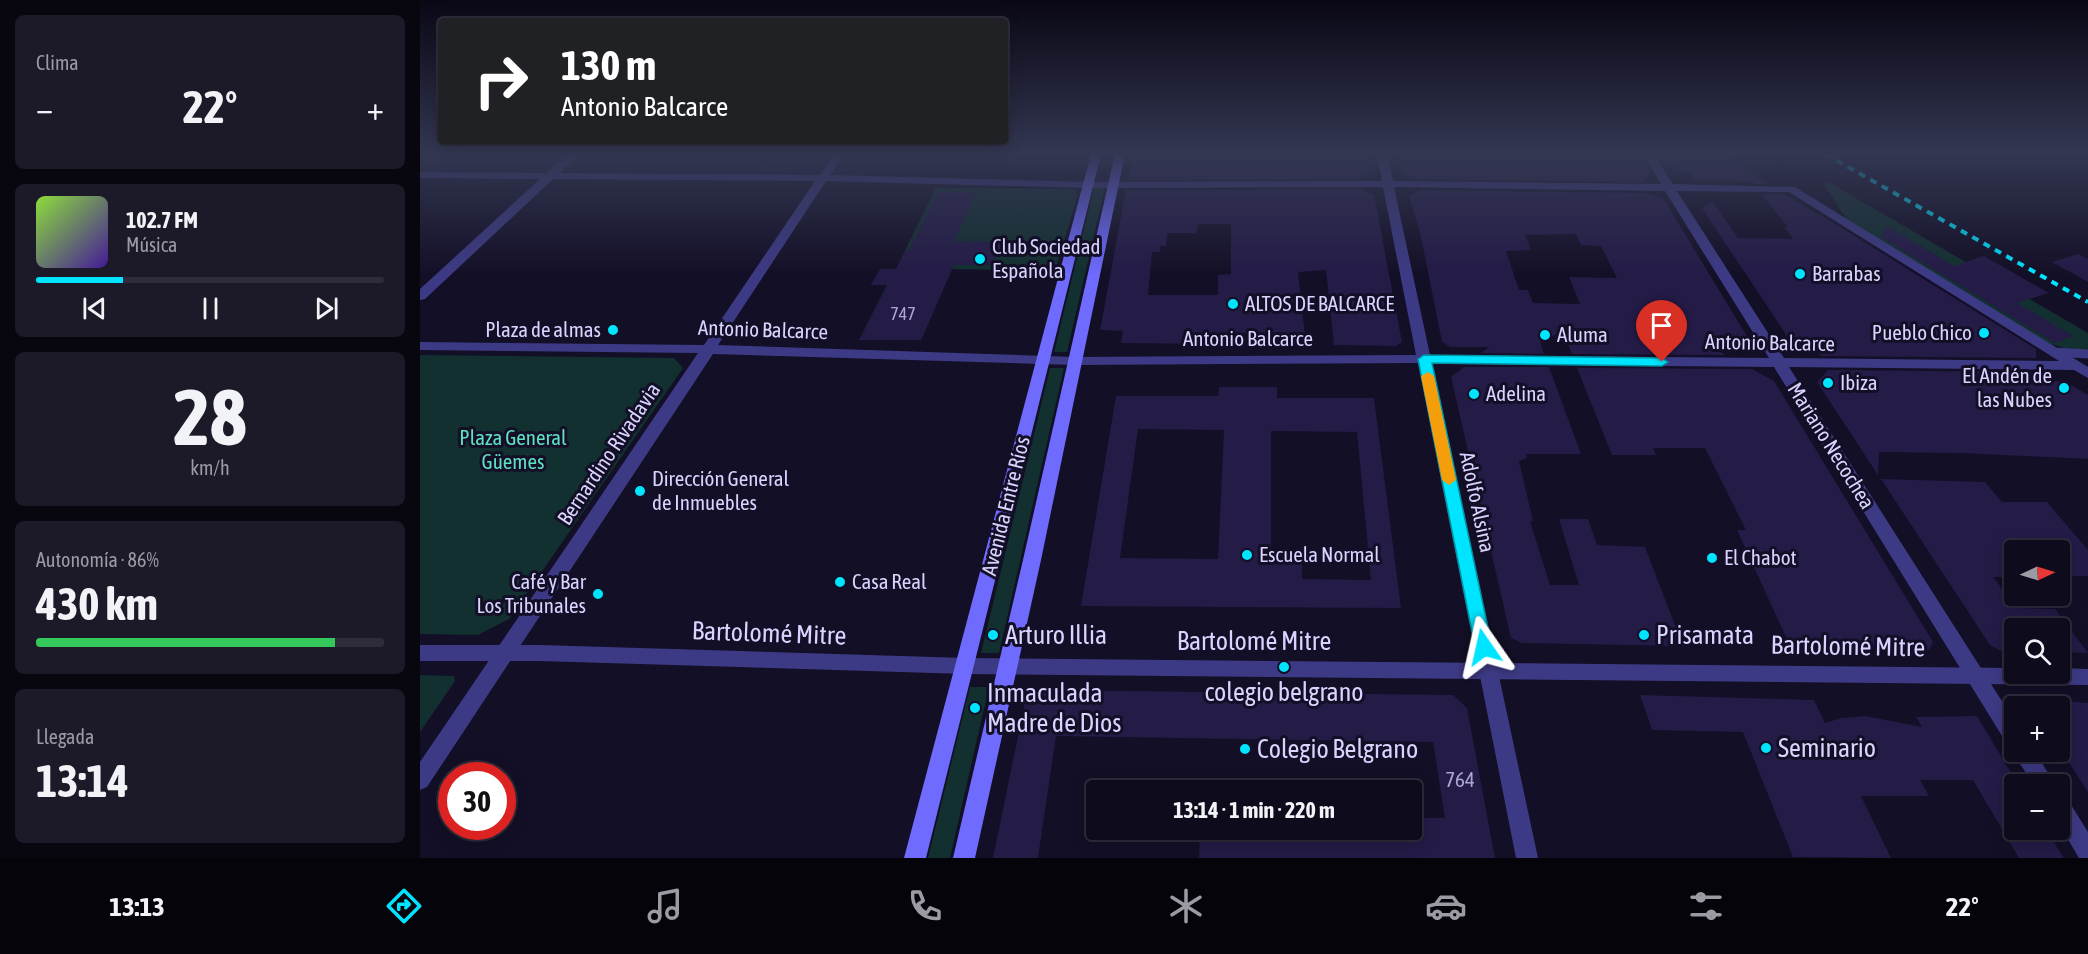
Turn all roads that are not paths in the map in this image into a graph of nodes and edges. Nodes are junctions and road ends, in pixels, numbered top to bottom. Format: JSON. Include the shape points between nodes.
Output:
{"nodes":[{"id":1,"x":530,"y":194,"type":"edge"},
{"id":2,"x":811,"y":194,"type":"edge"},
{"id":3,"x":1085,"y":194,"type":"edge"},
{"id":4,"x":1111,"y":194,"type":"edge"},
{"id":5,"x":1389,"y":194,"type":"edge"},
{"id":6,"x":1672,"y":194,"type":"edge"},
{"id":7,"x":1799,"y":194,"type":"edge"},
{"id":8,"x":420,"y":296,"type":"edge"},
{"id":9,"x":420,"y":346,"type":"edge"},
{"id":10,"x":707,"y":349,"type":"junction"},
{"id":11,"x":2054,"y":352,"type":"junction"},
{"id":12,"x":2088,"y":354,"type":"edge"},
{"id":13,"x":1424,"y":359,"type":"junction"},
{"id":14,"x":1044,"y":360,"type":"junction"},
{"id":15,"x":1075,"y":361,"type":"junction"},
{"id":16,"x":1780,"y":364,"type":"junction"},
{"id":17,"x":2082,"y":370,"type":"edge"},
{"id":18,"x":420,"y":653,"type":"edge"},
{"id":19,"x":506,"y":653,"type":"junction"},
{"id":20,"x":966,"y":666,"type":"junction"},
{"id":21,"x":1009,"y":666,"type":"junction"},
{"id":22,"x":1488,"y":670,"type":"junction"},
{"id":23,"x":1975,"y":675,"type":"junction"},
{"id":24,"x":2088,"y":677,"type":"edge"},
{"id":25,"x":2004,"y":721,"type":"edge"},
{"id":26,"x":420,"y":780,"type":"edge"},
{"id":27,"x":2070,"y":823,"type":"edge"},
{"id":28,"x":2088,"y":852,"type":"edge"},
{"id":29,"x":915,"y":858,"type":"edge"},
{"id":30,"x":964,"y":858,"type":"edge"},
{"id":31,"x":1527,"y":858,"type":"edge"}],
"edges":[{"from":1,"to":8,"type":"street"},
{"from":2,"to":10,"type":"street","name":"Bernardino Rivadavia"},
{"from":3,"to":14,"type":"main road","name":"Avenida Entre Ríos"},
{"from":4,"to":15,"type":"main road","name":"Avenida Entre Ríos"},
{"from":5,"to":13,"type":"street","name":"Adolfo Alsina"},
{"from":6,"to":16,"type":"street","name":"Mariano Necochea"},
{"from":7,"to":11,"type":"street"},
{"from":9,"to":10,"type":"street","name":"Antonio Balcarce"},
{"from":10,"to":14,"type":"street","name":"Antonio Balcarce"},
{"from":10,"to":19,"type":"street","name":"Bernardino Rivadavia"},
{"from":11,"to":12,"type":"lane"},
{"from":11,"to":17,"type":"street"},
{"from":13,"to":15,"type":"street","name":"Antonio Balcarce"},
{"from":13,"to":16,"type":"street","name":"Antonio Balcarce"},
{"from":13,"to":22,"type":"street","name":"Adolfo Alsina"},
{"from":14,"to":15,"type":"street","name":"Antonio Balcarce"},
{"from":14,"to":20,"type":"main road","name":"Avenida Entre Ríos"},
{"from":15,"to":21,"type":"main road","name":"Avenida Entre Ríos"},
{"from":16,"to":17,"type":"street","name":"Antonio Balcarce"},
{"from":16,"to":23,"type":"street","name":"Mariano Necochea"},
{"from":18,"to":19,"type":"street","name":"Bartolomé Mitre"},
{"from":19,"to":20,"type":"street","name":"Bartolomé Mitre"},
{"from":19,"to":26,"type":"street","name":"Bernardino Rivadavia"},
{"from":20,"to":21,"type":"street","name":"Bartolomé Mitre"},
{"from":20,"to":29,"type":"main road","name":"Avenida Entre Ríos"},
{"from":21,"to":22,"type":"street","name":"Bartolomé Mitre"},
{"from":21,"to":30,"type":"main road","name":"Avenida Entre Ríos"},
{"from":22,"to":23,"type":"street","name":"Bartolomé Mitre"},
{"from":22,"to":31,"type":"street","name":"Adolfo Alsina"},
{"from":23,"to":24,"type":"street","name":"Bartolomé Mitre"},
{"from":23,"to":25,"type":"street","name":"Mariano Necochea"},
{"from":27,"to":28,"type":"street"}]}
